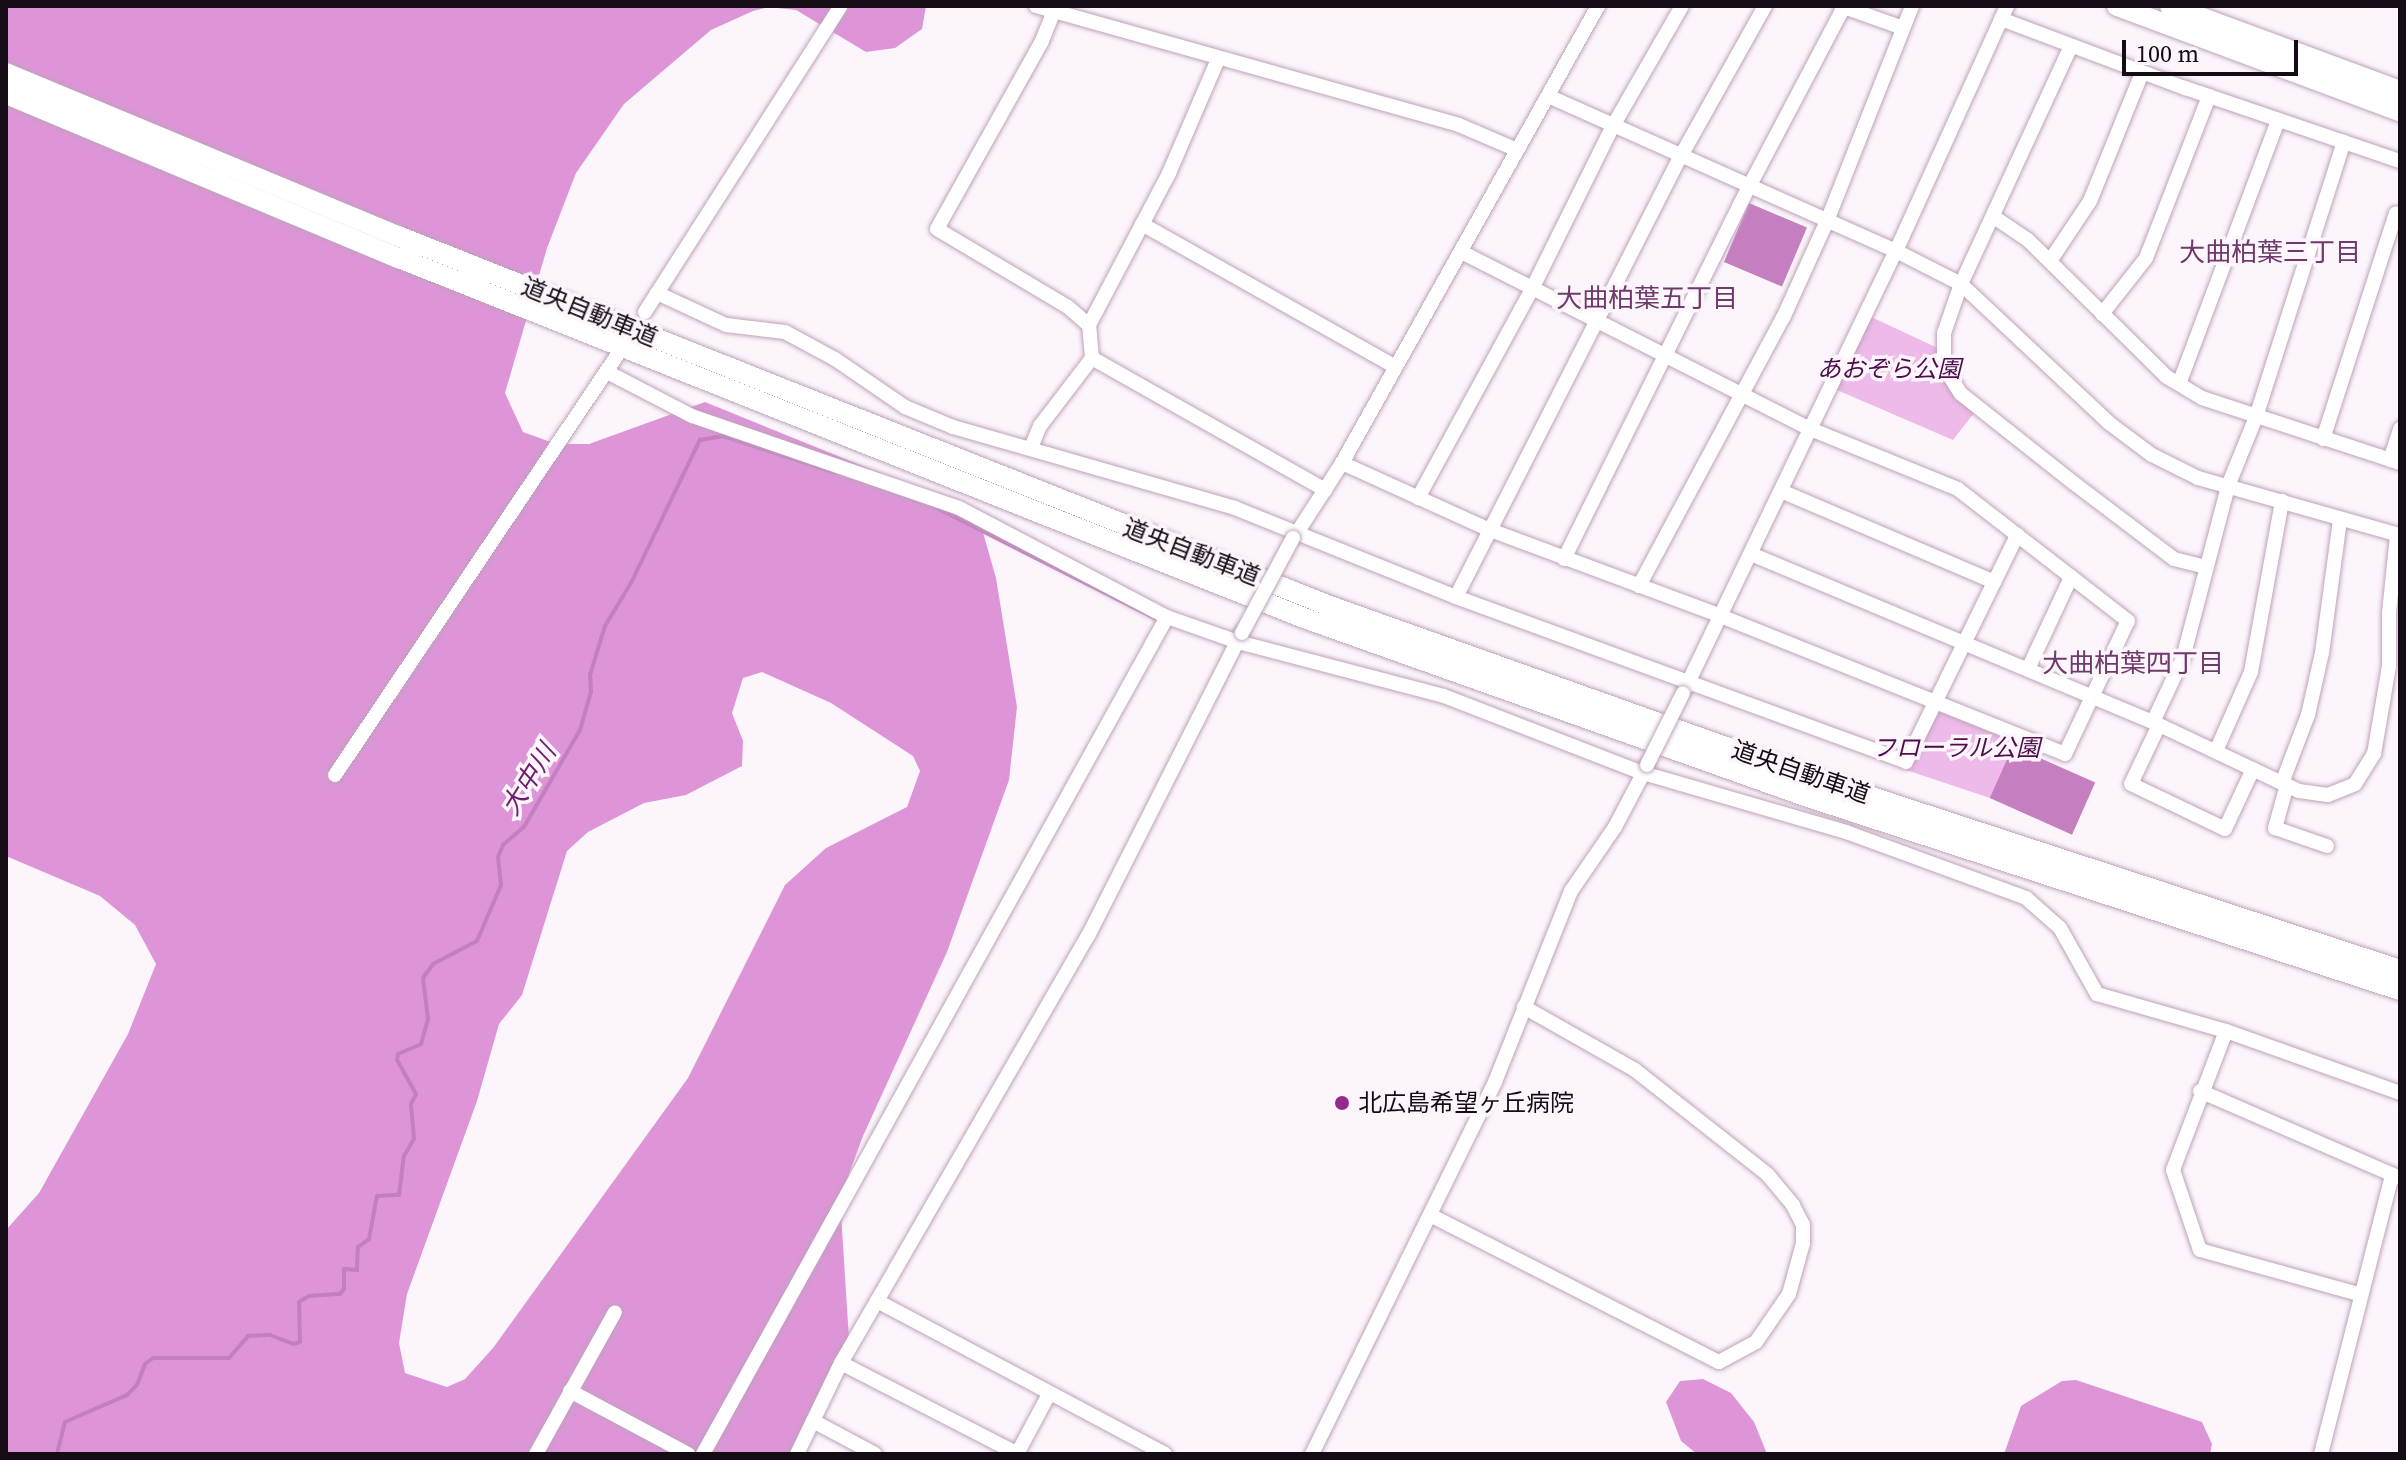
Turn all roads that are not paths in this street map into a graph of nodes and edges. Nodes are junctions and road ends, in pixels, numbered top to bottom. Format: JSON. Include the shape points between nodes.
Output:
{"nodes":[{"id":1,"x":841,"y":6,"type":"edge"},
{"id":2,"x":1036,"y":6,"type":"edge"},
{"id":3,"x":1598,"y":6,"type":"edge"},
{"id":4,"x":1682,"y":6,"type":"edge"},
{"id":5,"x":1765,"y":6,"type":"edge"},
{"id":6,"x":1912,"y":6,"type":"edge"},
{"id":7,"x":2117,"y":6,"type":"edge"},
{"id":8,"x":2170,"y":6,"type":"edge"},
{"id":9,"x":1843,"y":7,"type":"edge"},
{"id":10,"x":1054,"y":11,"type":"junction"},
{"id":11,"x":2004,"y":13,"type":"edge"},
{"id":12,"x":1903,"y":28,"type":"junction"},
{"id":13,"x":2071,"y":46,"type":"junction"},
{"id":14,"x":1218,"y":59,"type":"junction"},
{"id":15,"x":6,"y":73,"type":"edge"},
{"id":16,"x":2142,"y":73,"type":"junction"},
{"id":17,"x":2400,"y":91,"type":"edge"},
{"id":18,"x":6,"y":94,"type":"edge"},
{"id":19,"x":1548,"y":96,"type":"junction"},
{"id":20,"x":2209,"y":96,"type":"junction"},
{"id":21,"x":2400,"y":111,"type":"edge"},
{"id":22,"x":2278,"y":120,"type":"junction"},
{"id":23,"x":1613,"y":126,"type":"junction"},
{"id":24,"x":2344,"y":142,"type":"junction"},
{"id":25,"x":1517,"y":150,"type":"junction"},
{"id":26,"x":1682,"y":154,"type":"junction"},
{"id":27,"x":2400,"y":161,"type":"edge"},
{"id":28,"x":1750,"y":185,"type":"junction"},
{"id":29,"x":2399,"y":210,"type":"edge"},
{"id":30,"x":1994,"y":217,"type":"junction"},
{"id":31,"x":1827,"y":221,"type":"junction"},
{"id":32,"x":1142,"y":224,"type":"junction"},
{"id":33,"x":1896,"y":251,"type":"junction"},
{"id":34,"x":1461,"y":252,"type":"junction"},
{"id":35,"x":2050,"y":261,"type":"junction"},
{"id":36,"x":1961,"y":284,"type":"junction"},
{"id":37,"x":1532,"y":289,"type":"junction"},
{"id":38,"x":657,"y":293,"type":"junction"},
{"id":39,"x":645,"y":312,"type":"dead end"},
{"id":40,"x":2102,"y":314,"type":"junction"},
{"id":41,"x":1598,"y":323,"type":"junction"},
{"id":42,"x":1089,"y":325,"type":"junction"},
{"id":43,"x":618,"y":354,"type":"dead end"},
{"id":44,"x":1665,"y":357,"type":"junction"},
{"id":45,"x":1092,"y":358,"type":"junction"},
{"id":46,"x":1394,"y":366,"type":"junction"},
{"id":47,"x":607,"y":372,"type":"junction"},
{"id":48,"x":2179,"y":384,"type":"junction"},
{"id":49,"x":1742,"y":395,"type":"junction"},
{"id":50,"x":2256,"y":417,"type":"junction"},
{"id":51,"x":1810,"y":429,"type":"junction"},
{"id":52,"x":2400,"y":429,"type":"edge"},
{"id":53,"x":2323,"y":439,"type":"junction"},
{"id":54,"x":1031,"y":448,"type":"junction"},
{"id":55,"x":2395,"y":462,"type":"edge"},
{"id":56,"x":1342,"y":463,"type":"junction"},
{"id":57,"x":2228,"y":486,"type":"junction"},
{"id":58,"x":1325,"y":490,"type":"junction"},
{"id":59,"x":1781,"y":491,"type":"junction"},
{"id":60,"x":1418,"y":498,"type":"junction"},
{"id":61,"x":2282,"y":501,"type":"junction"},
{"id":62,"x":2340,"y":519,"type":"junction"},
{"id":63,"x":1490,"y":530,"type":"junction"},
{"id":64,"x":1296,"y":535,"type":"junction"},
{"id":65,"x":2017,"y":535,"type":"junction"},
{"id":66,"x":2399,"y":535,"type":"edge"},
{"id":67,"x":1751,"y":554,"type":"junction"},
{"id":68,"x":1564,"y":559,"type":"junction"},
{"id":69,"x":2206,"y":567,"type":"junction"},
{"id":70,"x":2071,"y":577,"type":"junction"},
{"id":71,"x":1994,"y":582,"type":"junction"},
{"id":72,"x":1639,"y":586,"type":"junction"},
{"id":73,"x":1456,"y":597,"type":"junction"},
{"id":74,"x":1718,"y":615,"type":"junction"},
{"id":75,"x":1167,"y":617,"type":"junction"},
{"id":76,"x":1240,"y":637,"type":"junction"},
{"id":77,"x":1964,"y":643,"type":"junction"},
{"id":78,"x":2028,"y":669,"type":"junction"},
{"id":79,"x":1686,"y":687,"type":"junction"},
{"id":80,"x":2093,"y":697,"type":"junction"},
{"id":81,"x":1937,"y":702,"type":"junction"},
{"id":82,"x":2156,"y":723,"type":"junction"},
{"id":83,"x":2216,"y":751,"type":"junction"},
{"id":84,"x":1645,"y":769,"type":"junction"},
{"id":85,"x":2253,"y":769,"type":"junction"},
{"id":86,"x":335,"y":775,"type":"dead end"},
{"id":87,"x":2285,"y":784,"type":"junction"},
{"id":88,"x":2327,"y":846,"type":"dead end"},
{"id":89,"x":2400,"y":970,"type":"edge"},
{"id":90,"x":2400,"y":990,"type":"edge"},
{"id":91,"x":1524,"y":1007,"type":"junction"},
{"id":92,"x":2226,"y":1031,"type":"junction"},
{"id":93,"x":2200,"y":1091,"type":"junction"},
{"id":94,"x":2400,"y":1093,"type":"edge"},
{"id":95,"x":2396,"y":1176,"type":"edge"},
{"id":96,"x":1430,"y":1215,"type":"junction"},
{"id":97,"x":2359,"y":1294,"type":"junction"},
{"id":98,"x":877,"y":1301,"type":"junction"},
{"id":99,"x":615,"y":1312,"type":"dead end"},
{"id":100,"x":841,"y":1363,"type":"junction"},
{"id":101,"x":570,"y":1391,"type":"junction"},
{"id":102,"x":1049,"y":1394,"type":"junction"},
{"id":103,"x":813,"y":1421,"type":"junction"},
{"id":104,"x":536,"y":1454,"type":"edge"},
{"id":105,"x":688,"y":1454,"type":"edge"},
{"id":106,"x":703,"y":1454,"type":"edge"},
{"id":107,"x":797,"y":1454,"type":"edge"},
{"id":108,"x":875,"y":1454,"type":"edge"},
{"id":109,"x":1018,"y":1454,"type":"edge"},
{"id":110,"x":1165,"y":1454,"type":"edge"},
{"id":111,"x":1312,"y":1454,"type":"edge"},
{"id":112,"x":2321,"y":1454,"type":"edge"}],
"edges":[{"from":1,"to":38,"type":"street"},
{"from":2,"to":10,"type":"street"},
{"from":3,"to":19,"type":"street"},
{"from":4,"to":23,"type":"street"},
{"from":5,"to":26,"type":"street"},
{"from":6,"to":12,"type":"street"},
{"from":7,"to":21,"type":"highway"},
{"from":8,"to":17,"type":"highway"},
{"from":9,"to":12,"type":"street"},
{"from":9,"to":28,"type":"street"},
{"from":10,"to":14,"type":"street"},
{"from":10,"to":42,"type":"street","via":[[937,229],[1068,307]]},
{"from":11,"to":13,"type":"street"},
{"from":11,"to":33,"type":"street"},
{"from":12,"to":31,"type":"street"},
{"from":13,"to":16,"type":"street"},
{"from":13,"to":30,"type":"street"},
{"from":14,"to":25,"type":"street","via":[[1459,125]]},
{"from":14,"to":32,"type":"street"},
{"from":15,"to":89,"type":"highway","name":"道央自動車道","via":[[398,236],[1327,605],[1795,772]]},
{"from":16,"to":20,"type":"street"},
{"from":16,"to":35,"type":"street","via":[[2090,201]]},
{"from":18,"to":90,"type":"highway","name":"道央自動車道","via":[[399,258],[1304,618],[1805,796]]},
{"from":19,"to":23,"type":"street"},
{"from":19,"to":25,"type":"street"},
{"from":20,"to":22,"type":"street"},
{"from":20,"to":40,"type":"street","via":[[2146,258]]},
{"from":22,"to":24,"type":"street"},
{"from":22,"to":48,"type":"street"},
{"from":23,"to":26,"type":"street"},
{"from":23,"to":37,"type":"street"},
{"from":24,"to":27,"type":"street"},
{"from":24,"to":50,"type":"street"},
{"from":25,"to":34,"type":"street"},
{"from":26,"to":28,"type":"street"},
{"from":26,"to":41,"type":"street"},
{"from":28,"to":31,"type":"street"},
{"from":28,"to":44,"type":"street"},
{"from":29,"to":53,"type":"street"},
{"from":30,"to":35,"type":"street"},
{"from":30,"to":36,"type":"street"},
{"from":31,"to":33,"type":"street"},
{"from":31,"to":49,"type":"street"},
{"from":32,"to":42,"type":"street"},
{"from":32,"to":46,"type":"street"},
{"from":33,"to":36,"type":"street"},
{"from":33,"to":51,"type":"street"},
{"from":34,"to":37,"type":"street"},
{"from":34,"to":46,"type":"street"},
{"from":35,"to":40,"type":"street"},
{"from":36,"to":57,"type":"street","via":[[2109,423],[2152,455]]},
{"from":36,"to":69,"type":"street","via":[[1944,342],[1944,367],[1960,393],[2174,559]]},
{"from":37,"to":41,"type":"street"},
{"from":37,"to":60,"type":"street"},
{"from":38,"to":39,"type":"street"},
{"from":38,"to":54,"type":"street","via":[[726,325],[785,332],[905,407],[953,427]]},
{"from":40,"to":48,"type":"street"},
{"from":41,"to":44,"type":"street"},
{"from":41,"to":63,"type":"street"},
{"from":42,"to":45,"type":"street"},
{"from":43,"to":47,"type":"street"},
{"from":44,"to":49,"type":"street"},
{"from":44,"to":68,"type":"street"},
{"from":45,"to":54,"type":"street","via":[[1040,426]]},
{"from":45,"to":58,"type":"street"},
{"from":46,"to":56,"type":"street"},
{"from":47,"to":75,"type":"street","via":[[692,416],[959,508]]},
{"from":47,"to":86,"type":"street"},
{"from":48,"to":50,"type":"street"},
{"from":49,"to":51,"type":"street"},
{"from":49,"to":72,"type":"street"},
{"from":50,"to":53,"type":"street"},
{"from":50,"to":57,"type":"street"},
{"from":51,"to":59,"type":"street"},
{"from":51,"to":65,"type":"street","via":[[1958,489]]},
{"from":52,"to":55,"type":"street"},
{"from":53,"to":55,"type":"street"},
{"from":54,"to":64,"type":"street","via":[[1235,508]]},
{"from":56,"to":58,"type":"street"},
{"from":56,"to":60,"type":"street"},
{"from":57,"to":61,"type":"street"},
{"from":57,"to":69,"type":"street"},
{"from":58,"to":64,"type":"street"},
{"from":59,"to":67,"type":"street"},
{"from":59,"to":71,"type":"street"},
{"from":60,"to":63,"type":"street"},
{"from":61,"to":62,"type":"street"},
{"from":61,"to":83,"type":"street","via":[[2251,672]]},
{"from":62,"to":66,"type":"street"},
{"from":62,"to":87,"type":"street","via":[[2322,653]]},
{"from":63,"to":68,"type":"street"},
{"from":63,"to":73,"type":"street"},
{"from":64,"to":73,"type":"street"},
{"from":64,"to":76,"type":"street","bridge":true},
{"from":65,"to":70,"type":"street"},
{"from":65,"to":71,"type":"street"},
{"from":66,"to":87,"type":"street","via":[[2389,613],[2389,666],[2374,754],[2355,784],[2328,795]]},
{"from":67,"to":74,"type":"street"},
{"from":67,"to":77,"type":"street"},
{"from":68,"to":72,"type":"street"},
{"from":69,"to":82,"type":"street","via":[[2183,658]]},
{"from":70,"to":78,"type":"street"},
{"from":70,"to":80,"type":"street","via":[[2128,621]]},
{"from":71,"to":77,"type":"street"},
{"from":72,"to":74,"type":"street"},
{"from":73,"to":79,"type":"street"},
{"from":74,"to":79,"type":"street"},
{"from":74,"to":81,"type":"street"},
{"from":75,"to":76,"type":"street"},
{"from":75,"to":106,"type":"street"},
{"from":76,"to":84,"type":"street","via":[[1444,696]]},
{"from":76,"to":98,"type":"street","via":[[1088,936]]},
{"from":77,"to":78,"type":"street"},
{"from":77,"to":81,"type":"street"},
{"from":78,"to":80,"type":"street"},
{"from":79,"to":81,"type":"street","via":[[1906,762]]},
{"from":79,"to":84,"type":"street","bridge":true},
{"from":80,"to":81,"type":"street","via":[[2065,754]]},
{"from":80,"to":82,"type":"street"},
{"from":82,"to":83,"type":"street"},
{"from":82,"to":85,"type":"street","via":[[2131,784],[2225,829]]},
{"from":83,"to":85,"type":"street"},
{"from":84,"to":91,"type":"street","via":[[1615,827],[1571,891]]},
{"from":84,"to":92,"type":"street","via":[[1846,832],[2026,898],[2060,928],[2097,994]]},
{"from":85,"to":87,"type":"street"},
{"from":87,"to":88,"type":"street","via":[[2275,828]]},
{"from":91,"to":96,"type":"street","via":[[1495,1082]]},
{"from":91,"to":96,"type":"street","via":[[1635,1070],[1767,1174],[1803,1225],[1789,1294],[1756,1342],[1719,1362]]},
{"from":92,"to":93,"type":"street"},
{"from":92,"to":94,"type":"street"},
{"from":93,"to":95,"type":"street"},
{"from":93,"to":97,"type":"street","via":[[2173,1170],[2200,1250]]},
{"from":95,"to":97,"type":"street"},
{"from":96,"to":111,"type":"street"},
{"from":97,"to":112,"type":"street"},
{"from":98,"to":100,"type":"street"},
{"from":98,"to":102,"type":"street"},
{"from":99,"to":101,"type":"street"},
{"from":100,"to":103,"type":"street"},
{"from":100,"to":109,"type":"street"},
{"from":101,"to":104,"type":"street"},
{"from":101,"to":105,"type":"street"},
{"from":102,"to":109,"type":"street"},
{"from":102,"to":110,"type":"street"},
{"from":103,"to":107,"type":"street"},
{"from":103,"to":108,"type":"street"}]}
